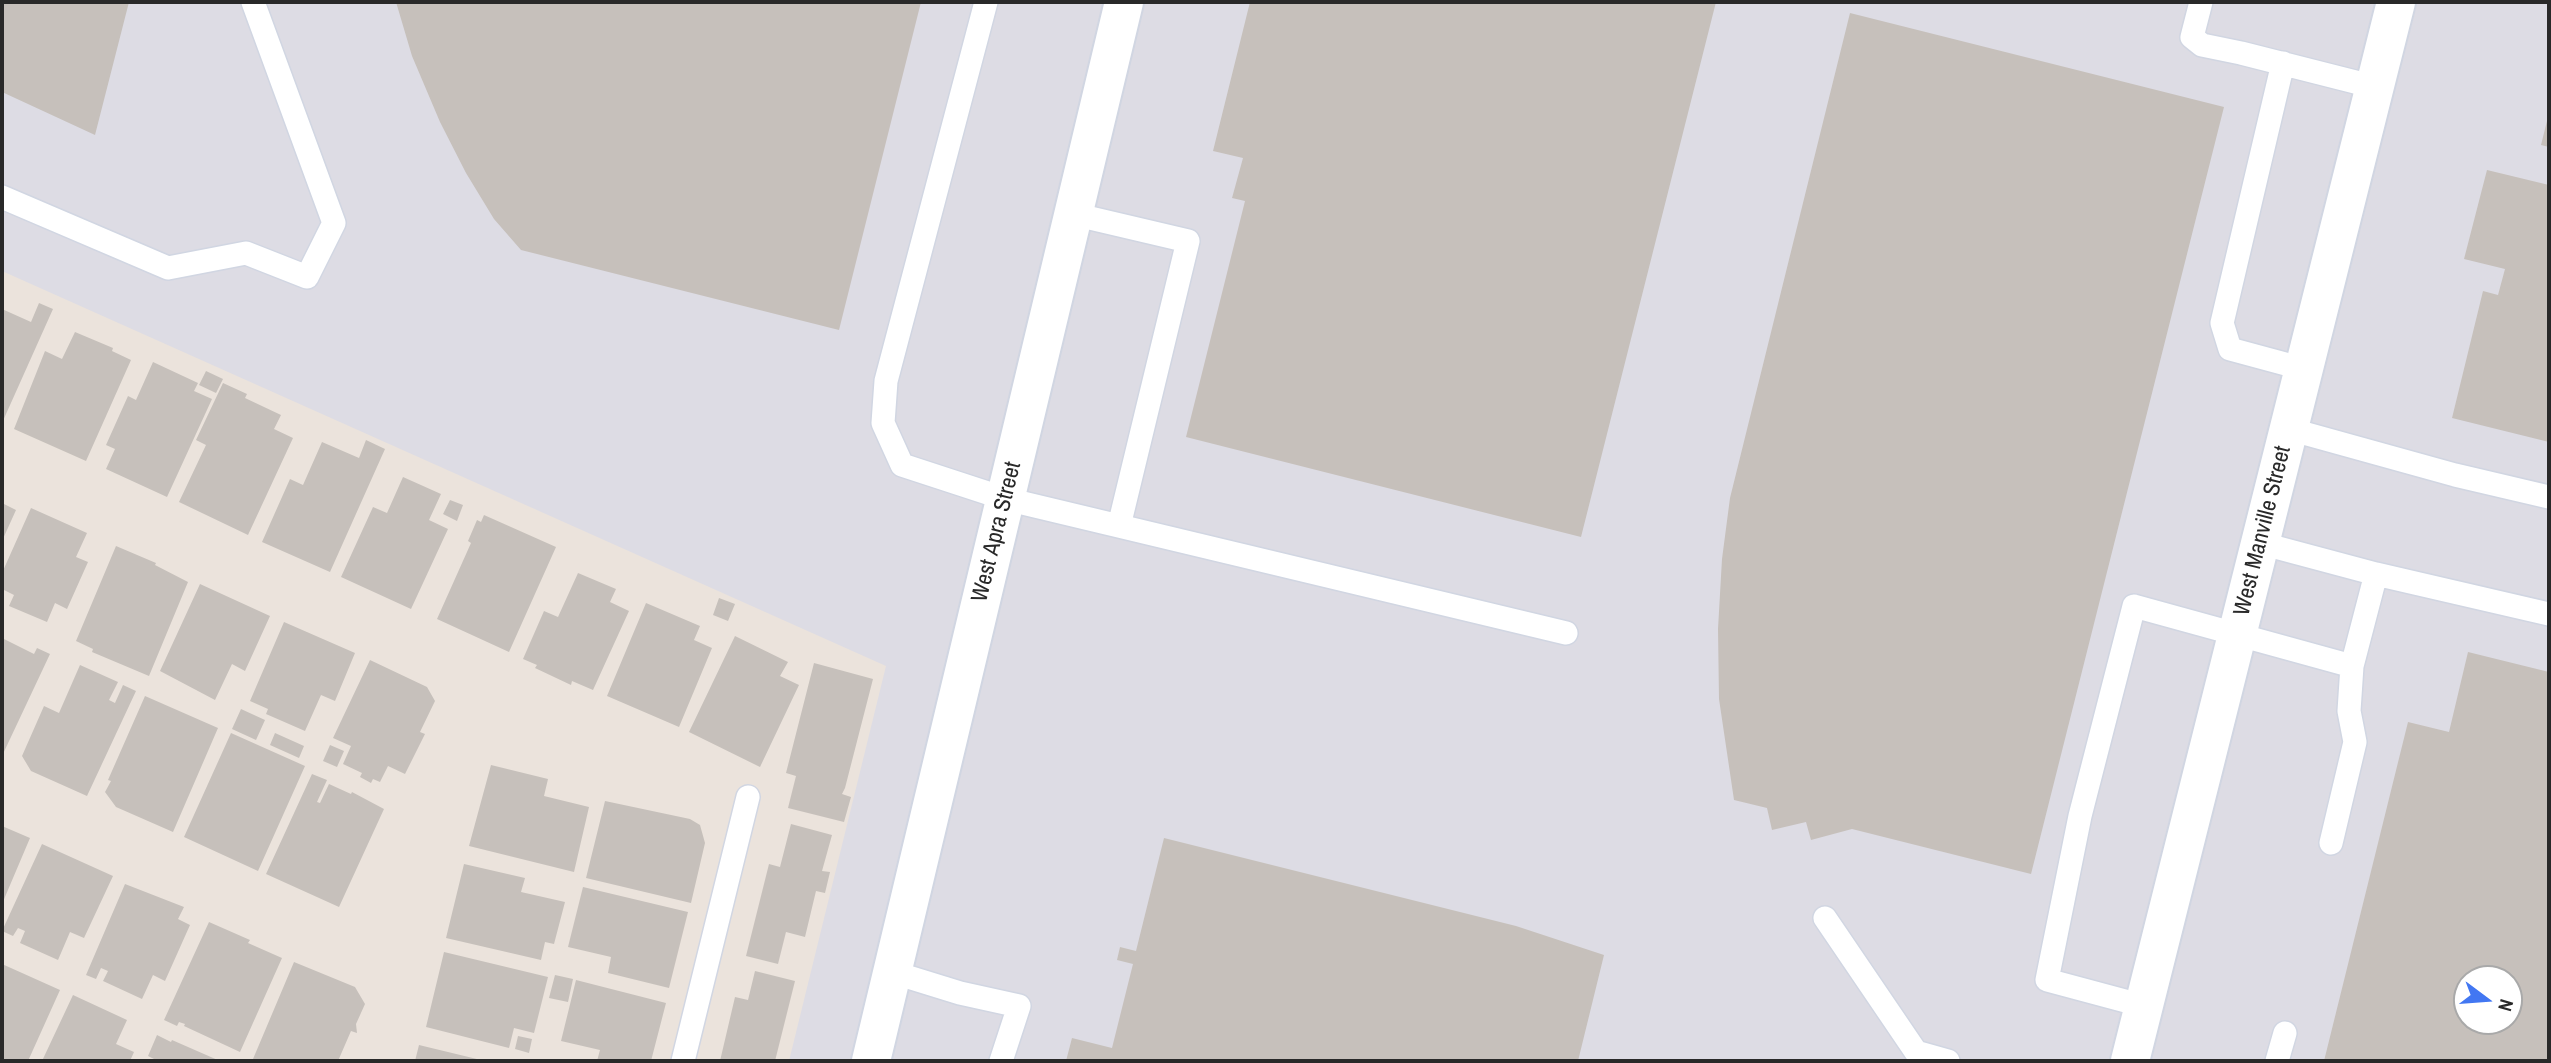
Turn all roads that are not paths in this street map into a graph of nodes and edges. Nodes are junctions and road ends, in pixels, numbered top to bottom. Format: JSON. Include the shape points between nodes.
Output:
{"nodes":[{"id":1,"x":253,"y":2,"type":"edge"},
{"id":2,"x":986,"y":2,"type":"edge"},
{"id":3,"x":1124,"y":2,"type":"edge"},
{"id":4,"x":2201,"y":2,"type":"edge"},
{"id":5,"x":2396,"y":2,"type":"edge"},
{"id":6,"x":2283,"y":63,"type":"junction"},
{"id":7,"x":2375,"y":87,"type":"junction"},
{"id":8,"x":2,"y":197,"type":"edge"},
{"id":9,"x":1073,"y":214,"type":"junction"},
{"id":10,"x":2304,"y":369,"type":"junction"},
{"id":11,"x":2289,"y":429,"type":"junction"},
{"id":12,"x":2549,"y":497,"type":"edge"},
{"id":13,"x":1006,"y":499,"type":"junction"},
{"id":14,"x":1119,"y":526,"type":"junction"},
{"id":15,"x":2260,"y":543,"type":"junction"},
{"id":16,"x":2376,"y":574,"type":"junction"},
{"id":17,"x":2549,"y":614,"type":"edge"},
{"id":18,"x":1566,"y":633,"type":"dead end"},
{"id":19,"x":2237,"y":635,"type":"junction"},
{"id":20,"x":2352,"y":666,"type":"junction"},
{"id":21,"x":748,"y":797,"type":"dead end"},
{"id":22,"x":2331,"y":844,"type":"dead end"},
{"id":23,"x":1825,"y":918,"type":"dead end"},
{"id":24,"x":892,"y":972,"type":"junction"},
{"id":25,"x":2144,"y":1006,"type":"junction"},
{"id":26,"x":2285,"y":1033,"type":"dead end"},
{"id":27,"x":683,"y":1061,"type":"edge"},
{"id":28,"x":871,"y":1061,"type":"edge"},
{"id":29,"x":1001,"y":1061,"type":"edge"},
{"id":30,"x":1948,"y":1061,"type":"edge"},
{"id":31,"x":2130,"y":1061,"type":"edge"},
{"id":32,"x":2277,"y":1061,"type":"edge"}],
"edges":[{"from":1,"to":8,"type":"lane","via":[[334,223],[307,276],[246,253],[168,268]]},
{"from":2,"to":13,"type":"lane","via":[[886,382],[883,423],[902,465]]},
{"from":3,"to":9,"type":"street","name":"West Apra Street"},
{"from":4,"to":6,"type":"lane","via":[[2192,37],[2202,46]]},
{"from":5,"to":7,"type":"street","name":"West Manville Street"},
{"from":6,"to":7,"type":"lane"},
{"from":6,"to":10,"type":"lane","via":[[2222,323],[2230,349]]},
{"from":7,"to":10,"type":"street","name":"West Manville Street"},
{"from":9,"to":13,"type":"street","name":"West Apra Street"},
{"from":9,"to":14,"type":"lane","via":[[1188,241]]},
{"from":10,"to":11,"type":"street","name":"West Manville Street"},
{"from":11,"to":12,"type":"lane"},
{"from":11,"to":15,"type":"street","name":"West Manville Street"},
{"from":13,"to":14,"type":"lane"},
{"from":13,"to":24,"type":"street","name":"West Apra Street"},
{"from":14,"to":18,"type":"lane"},
{"from":15,"to":16,"type":"lane"},
{"from":15,"to":19,"type":"street","name":"West Manville Street"},
{"from":16,"to":17,"type":"lane"},
{"from":16,"to":20,"type":"lane"},
{"from":19,"to":20,"type":"lane"},
{"from":19,"to":25,"type":"street","name":"West Manville Street"},
{"from":19,"to":25,"type":"lane","via":[[2134,606],[2080,816],[2047,980]]},
{"from":20,"to":22,"type":"lane","via":[[2348,711],[2355,742]]},
{"from":21,"to":27,"type":"lane"},
{"from":23,"to":30,"type":"lane","via":[[1916,1052]]},
{"from":24,"to":28,"type":"street","name":"West Apra Street"},
{"from":24,"to":29,"type":"lane","via":[[1019,1006]]},
{"from":25,"to":31,"type":"street","name":"West Manville Street"},
{"from":26,"to":32,"type":"lane"}]}
